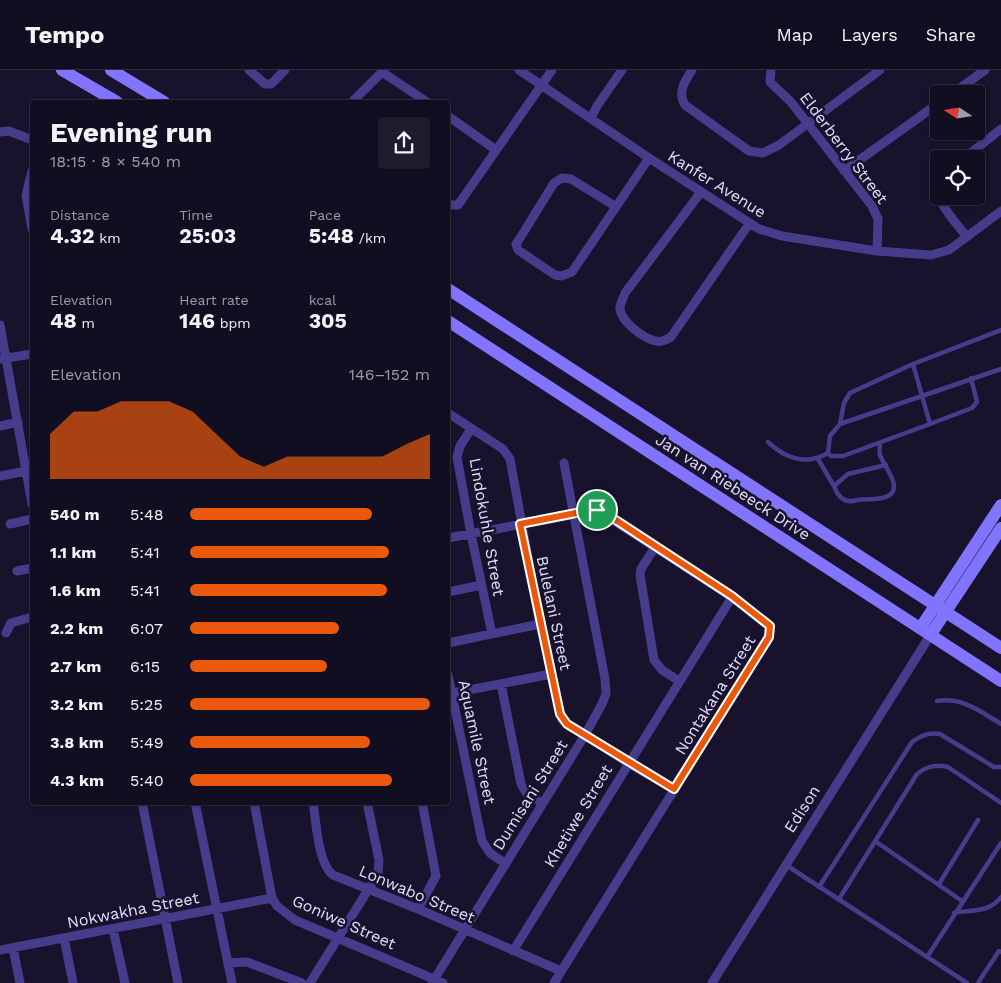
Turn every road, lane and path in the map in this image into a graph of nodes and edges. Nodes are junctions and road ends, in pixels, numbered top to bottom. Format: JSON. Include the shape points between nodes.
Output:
{"nodes":[{"id":1,"x":62,"y":70,"type":"edge"},
{"id":2,"x":111,"y":70,"type":"edge"},
{"id":3,"x":249,"y":70,"type":"edge"},
{"id":4,"x":285,"y":70,"type":"edge"},
{"id":5,"x":519,"y":70,"type":"edge"},
{"id":6,"x":552,"y":70,"type":"edge"},
{"id":7,"x":622,"y":70,"type":"edge"},
{"id":8,"x":692,"y":70,"type":"edge"},
{"id":9,"x":772,"y":70,"type":"edge"},
{"id":10,"x":880,"y":70,"type":"edge"},
{"id":11,"x":985,"y":70,"type":"edge"},
{"id":12,"x":383,"y":71,"type":"edge"},
{"id":13,"x":542,"y":85,"type":"junction"},
{"id":14,"x":964,"y":85,"type":"edge"},
{"id":15,"x":114,"y":100,"type":"edge"},
{"id":16,"x":161,"y":100,"type":"edge"},
{"id":17,"x":354,"y":100,"type":"edge"},
{"id":18,"x":424,"y":100,"type":"edge"},
{"id":19,"x":930,"y":109,"type":"edge"},
{"id":20,"x":450,"y":117,"type":"edge"},
{"id":21,"x":591,"y":118,"type":"junction"},
{"id":22,"x":807,"y":124,"type":"junction"},
{"id":23,"x":1001,"y":129,"type":"edge"},
{"id":24,"x":0,"y":132,"type":"edge"},
{"id":25,"x":30,"y":139,"type":"edge"},
{"id":26,"x":496,"y":150,"type":"junction"},
{"id":27,"x":974,"y":150,"type":"edge"},
{"id":28,"x":649,"y":158,"type":"junction"},
{"id":29,"x":844,"y":171,"type":"junction"},
{"id":30,"x":30,"y":179,"type":"edge"},
{"id":31,"x":701,"y":192,"type":"junction"},
{"id":32,"x":450,"y":205,"type":"edge"},
{"id":33,"x":944,"y":205,"type":"edge"},
{"id":34,"x":615,"y":206,"type":"junction"},
{"id":35,"x":1001,"y":211,"type":"edge"},
{"id":36,"x":30,"y":217,"type":"edge"},
{"id":37,"x":749,"y":224,"type":"junction"},
{"id":38,"x":967,"y":237,"type":"junction"},
{"id":39,"x":877,"y":251,"type":"junction"},
{"id":40,"x":450,"y":290,"type":"edge"},
{"id":41,"x":450,"y":323,"type":"edge"},
{"id":42,"x":0,"y":325,"type":"edge"},
{"id":43,"x":1001,"y":330,"type":"edge"},
{"id":44,"x":30,"y":354,"type":"edge"},
{"id":45,"x":3,"y":359,"type":"edge"},
{"id":46,"x":914,"y":364,"type":"junction"},
{"id":47,"x":1001,"y":369,"type":"edge"},
{"id":48,"x":971,"y":378,"type":"junction"},
{"id":49,"x":922,"y":395,"type":"junction"},
{"id":50,"x":450,"y":414,"type":"edge"},
{"id":51,"x":18,"y":422,"type":"junction"},
{"id":52,"x":840,"y":424,"type":"junction"},
{"id":53,"x":930,"y":424,"type":"junction"},
{"id":54,"x":0,"y":426,"type":"edge"},
{"id":55,"x":471,"y":429,"type":"junction"},
{"id":56,"x":768,"y":442,"type":"dead end"},
{"id":57,"x":880,"y":443,"type":"junction"},
{"id":58,"x":828,"y":453,"type":"junction"},
{"id":59,"x":818,"y":459,"type":"junction"},
{"id":60,"x":564,"y":463,"type":"dead end"},
{"id":61,"x":886,"y":465,"type":"junction"},
{"id":62,"x":28,"y":466,"type":"edge"},
{"id":63,"x":1,"y":476,"type":"edge"},
{"id":64,"x":30,"y":485,"type":"edge"},
{"id":65,"x":834,"y":486,"type":"junction"},
{"id":66,"x":1001,"y":505,"type":"edge"},
{"id":67,"x":573,"y":513,"type":"junction"},
{"id":68,"x":30,"y":519,"type":"edge"},
{"id":69,"x":10,"y":524,"type":"dead end"},
{"id":70,"x":520,"y":524,"type":"junction"},
{"id":71,"x":1001,"y":528,"type":"edge"},
{"id":72,"x":471,"y":534,"type":"junction"},
{"id":73,"x":450,"y":538,"type":"edge"},
{"id":74,"x":655,"y":547,"type":"junction"},
{"id":75,"x":30,"y":568,"type":"edge"},
{"id":76,"x":17,"y":571,"type":"dead end"},
{"id":77,"x":481,"y":585,"type":"junction"},
{"id":78,"x":450,"y":592,"type":"edge"},
{"id":79,"x":732,"y":596,"type":"junction"},
{"id":80,"x":940,"y":608,"type":"junction"},
{"id":81,"x":30,"y":618,"type":"edge"},
{"id":82,"x":540,"y":624,"type":"junction"},
{"id":83,"x":926,"y":630,"type":"junction"},
{"id":84,"x":6,"y":633,"type":"dead end"},
{"id":85,"x":492,"y":634,"type":"junction"},
{"id":86,"x":450,"y":643,"type":"edge"},
{"id":87,"x":1001,"y":648,"type":"edge"},
{"id":88,"x":551,"y":674,"type":"junction"},
{"id":89,"x":679,"y":681,"type":"junction"},
{"id":90,"x":1001,"y":681,"type":"edge"},
{"id":91,"x":501,"y":684,"type":"junction"},
{"id":92,"x":450,"y":694,"type":"edge"},
{"id":93,"x":450,"y":698,"type":"edge"},
{"id":94,"x":937,"y":701,"type":"dead end"},
{"id":95,"x":1001,"y":724,"type":"edge"},
{"id":96,"x":585,"y":735,"type":"junction"},
{"id":97,"x":628,"y":762,"type":"junction"},
{"id":98,"x":1001,"y":767,"type":"edge"},
{"id":99,"x":674,"y":789,"type":"junction"},
{"id":100,"x":542,"y":803,"type":"junction"},
{"id":101,"x":1001,"y":803,"type":"edge"},
{"id":102,"x":143,"y":805,"type":"edge"},
{"id":103,"x":196,"y":805,"type":"edge"},
{"id":104,"x":255,"y":805,"type":"edge"},
{"id":105,"x":314,"y":805,"type":"edge"},
{"id":106,"x":368,"y":805,"type":"edge"},
{"id":107,"x":423,"y":805,"type":"edge"},
{"id":108,"x":978,"y":820,"type":"dead end"},
{"id":109,"x":875,"y":841,"type":"junction"},
{"id":110,"x":1001,"y":843,"type":"edge"},
{"id":111,"x":506,"y":864,"type":"junction"},
{"id":112,"x":785,"y":864,"type":"junction"},
{"id":113,"x":939,"y":884,"type":"junction"},
{"id":114,"x":819,"y":887,"type":"junction"},
{"id":115,"x":368,"y":889,"type":"junction"},
{"id":116,"x":1001,"y":897,"type":"edge"},
{"id":117,"x":272,"y":898,"type":"junction"},
{"id":118,"x":839,"y":900,"type":"junction"},
{"id":119,"x":962,"y":900,"type":"junction"},
{"id":120,"x":418,"y":909,"type":"junction"},
{"id":121,"x":216,"y":910,"type":"junction"},
{"id":122,"x":954,"y":913,"type":"junction"},
{"id":123,"x":165,"y":920,"type":"junction"},
{"id":124,"x":114,"y":929,"type":"junction"},
{"id":125,"x":466,"y":930,"type":"junction"},
{"id":126,"x":338,"y":937,"type":"junction"},
{"id":127,"x":64,"y":938,"type":"junction"},
{"id":128,"x":13,"y":948,"type":"junction"},
{"id":129,"x":0,"y":950,"type":"edge"},
{"id":130,"x":1000,"y":950,"type":"edge"},
{"id":131,"x":513,"y":951,"type":"junction"},
{"id":132,"x":927,"y":957,"type":"junction"},
{"id":133,"x":228,"y":963,"type":"junction"},
{"id":134,"x":561,"y":971,"type":"junction"},
{"id":135,"x":437,"y":982,"type":"edge"},
{"id":136,"x":20,"y":983,"type":"edge"},
{"id":137,"x":73,"y":983,"type":"edge"},
{"id":138,"x":125,"y":983,"type":"edge"},
{"id":139,"x":178,"y":983,"type":"edge"},
{"id":140,"x":232,"y":983,"type":"edge"},
{"id":141,"x":302,"y":983,"type":"edge"},
{"id":142,"x":310,"y":983,"type":"edge"},
{"id":143,"x":554,"y":983,"type":"edge"},
{"id":144,"x":712,"y":983,"type":"edge"},
{"id":145,"x":967,"y":983,"type":"edge"},
{"id":146,"x":978,"y":983,"type":"edge"}],
"edges":[{"from":1,"to":15,"type":"main road"},
{"from":2,"to":16,"type":"main road"},
{"from":3,"to":4,"type":"street","via":[[265,84],[271,84]]},
{"from":5,"to":13,"type":"street","name":"Kanfer Avenue"},
{"from":6,"to":13,"type":"street"},
{"from":7,"to":21,"type":"street"},
{"from":8,"to":22,"type":"street","via":[[682,86],[681,96],[685,105],[749,151],[770,151]]},
{"from":9,"to":22,"type":"street","name":"Elderberry Street","via":[[770,82],[791,102]]},
{"from":10,"to":22,"type":"street"},
{"from":11,"to":14,"type":"street"},
{"from":12,"to":17,"type":"street"},
{"from":12,"to":18,"type":"street"},
{"from":13,"to":21,"type":"street","name":"Kanfer Avenue"},
{"from":13,"to":26,"type":"street"},
{"from":19,"to":29,"type":"street"},
{"from":20,"to":26,"type":"street"},
{"from":21,"to":28,"type":"street","name":"Kanfer Avenue"},
{"from":22,"to":29,"type":"street","name":"Elderberry Street"},
{"from":23,"to":27,"type":"street"},
{"from":24,"to":25,"type":"street","via":[[9,131]]},
{"from":26,"to":32,"type":"street","via":[[458,205]]},
{"from":28,"to":31,"type":"street","name":"Kanfer Avenue"},
{"from":28,"to":34,"type":"street"},
{"from":29,"to":39,"type":"street","name":"Elderberry Street","via":[[876,213],[879,226]]},
{"from":30,"to":36,"type":"street","via":[[26,195]]},
{"from":31,"to":37,"type":"street","name":"Kanfer Avenue"},
{"from":31,"to":37,"type":"street","via":[[625,293],[620,307],[622,316],[632,328],[656,341],[671,337]]},
{"from":33,"to":38,"type":"street"},
{"from":34,"to":34,"type":"street","via":[[572,272],[555,275],[518,250],[516,244],[554,183],[562,178],[570,179]]},
{"from":35,"to":38,"type":"street","name":"Kanfer Avenue"},
{"from":37,"to":39,"type":"street","name":"Kanfer Avenue","via":[[782,236]]},
{"from":38,"to":39,"type":"street","name":"Kanfer Avenue","via":[[949,250],[932,255]]},
{"from":40,"to":80,"type":"main road","name":"Jan van Riebeeck Drive"},
{"from":41,"to":83,"type":"main road","name":"Jan van Riebeeck Drive"},
{"from":42,"to":45,"type":"street"},
{"from":43,"to":46,"type":"lane"},
{"from":44,"to":45,"type":"street"},
{"from":45,"to":51,"type":"street"},
{"from":46,"to":49,"type":"lane"},
{"from":46,"to":52,"type":"lane","via":[[850,393],[844,403]]},
{"from":47,"to":48,"type":"lane"},
{"from":48,"to":49,"type":"lane"},
{"from":48,"to":53,"type":"lane","via":[[977,402],[972,408]]},
{"from":49,"to":52,"type":"lane"},
{"from":49,"to":53,"type":"lane"},
{"from":50,"to":55,"type":"street","name":"Bulelani Street"},
{"from":51,"to":54,"type":"street"},
{"from":51,"to":62,"type":"street"},
{"from":52,"to":58,"type":"lane","via":[[830,436]]},
{"from":53,"to":57,"type":"lane"},
{"from":55,"to":70,"type":"street","name":"Bulelani Street","via":[[507,453]]},
{"from":55,"to":72,"type":"street","name":"Lindokuhle Street","via":[[460,446],[458,458]]},
{"from":56,"to":59,"type":"lane","via":[[780,453],[797,459]]},
{"from":57,"to":58,"type":"lane","via":[[842,456]]},
{"from":57,"to":61,"type":"lane","via":[[880,455]]},
{"from":58,"to":59,"type":"lane"},
{"from":59,"to":65,"type":"lane"},
{"from":60,"to":67,"type":"street","name":"Dumisani Street"},
{"from":61,"to":65,"type":"lane","via":[[848,474]]},
{"from":61,"to":65,"type":"lane","via":[[894,484],[890,496],[851,502],[843,500]]},
{"from":62,"to":63,"type":"street"},
{"from":62,"to":64,"type":"street"},
{"from":66,"to":80,"type":"main road"},
{"from":67,"to":70,"type":"street","name":"Nontakana Street"},
{"from":67,"to":74,"type":"street","name":"Nontakana Street","via":[[602,511]]},
{"from":67,"to":96,"type":"street","name":"Dumisani Street","via":[[606,694]]},
{"from":68,"to":69,"type":"street"},
{"from":70,"to":72,"type":"street","name":"Nontakana Street"},
{"from":70,"to":82,"type":"street","name":"Bulelani Street"},
{"from":71,"to":80,"type":"main road"},
{"from":72,"to":73,"type":"street","name":"Nontakana Street"},
{"from":72,"to":77,"type":"street","name":"Lindokuhle Street"},
{"from":74,"to":79,"type":"street","name":"Nontakana Street"},
{"from":74,"to":89,"type":"street","via":[[644,562],[640,575],[654,660],[662,670]]},
{"from":75,"to":76,"type":"street"},
{"from":77,"to":78,"type":"street"},
{"from":77,"to":85,"type":"street","name":"Lindokuhle Street"},
{"from":79,"to":89,"type":"street","name":"Khetiwe Street"},
{"from":79,"to":99,"type":"street","name":"Nontakana Street","via":[[767,622],[769,637]]},
{"from":80,"to":83,"type":"main road"},
{"from":80,"to":87,"type":"main road","name":"Jan van Riebeeck Drive"},
{"from":81,"to":84,"type":"street","via":[[11,623]]},
{"from":82,"to":85,"type":"street"},
{"from":82,"to":88,"type":"street","name":"Bulelani Street"},
{"from":83,"to":90,"type":"main road","name":"Jan van Riebeeck Drive"},
{"from":83,"to":112,"type":"street","name":"Edison","via":[[920,651]]},
{"from":85,"to":86,"type":"street"},
{"from":88,"to":91,"type":"street"},
{"from":88,"to":96,"type":"street","name":"Bulelani Street","via":[[562,720]]},
{"from":89,"to":97,"type":"street","name":"Khetiwe Street"},
{"from":91,"to":92,"type":"street"},
{"from":91,"to":100,"type":"street","via":[[522,784],[526,794]]},
{"from":93,"to":111,"type":"street","name":"Aquamile Street","via":[[482,842],[490,853]]},
{"from":94,"to":95,"type":"lane","via":[[968,704]]},
{"from":96,"to":97,"type":"street","name":"Bulelani Street"},
{"from":96,"to":100,"type":"street","name":"Dumisani Street"},
{"from":97,"to":99,"type":"street","name":"Bulelani Street"},
{"from":97,"to":131,"type":"street","name":"Khetiwe Street"},
{"from":98,"to":114,"type":"lane","via":[[994,767],[940,734],[918,737]]},
{"from":99,"to":134,"type":"street","name":"Nontakana Street"},
{"from":100,"to":111,"type":"street","name":"Dumisani Street"},
{"from":101,"to":109,"type":"lane","via":[[948,767],[930,766],[917,774]]},
{"from":102,"to":123,"type":"street"},
{"from":103,"to":121,"type":"street"},
{"from":104,"to":117,"type":"street","name":"Goniwe Street"},
{"from":105,"to":115,"type":"street","name":"Lonwabo Street","via":[[328,872]]},
{"from":106,"to":115,"type":"street","via":[[379,867]]},
{"from":107,"to":120,"type":"street","via":[[436,876]]},
{"from":108,"to":113,"type":"lane"},
{"from":109,"to":113,"type":"lane"},
{"from":109,"to":118,"type":"lane"},
{"from":110,"to":119,"type":"lane"},
{"from":111,"to":125,"type":"street","name":"Dumisani Street"},
{"from":112,"to":114,"type":"lane"},
{"from":112,"to":144,"type":"street","name":"Edison"},
{"from":113,"to":119,"type":"lane"},
{"from":114,"to":118,"type":"lane"},
{"from":115,"to":120,"type":"street","name":"Lonwabo Street"},
{"from":115,"to":126,"type":"street"},
{"from":116,"to":122,"type":"lane","via":[[984,910]]},
{"from":117,"to":121,"type":"street","name":"Nokwakha Street"},
{"from":117,"to":126,"type":"street","name":"Goniwe Street","via":[[285,914]]},
{"from":118,"to":132,"type":"lane"},
{"from":119,"to":122,"type":"lane"},
{"from":120,"to":125,"type":"street","name":"Lonwabo Street"},
{"from":121,"to":123,"type":"street","name":"Nokwakha Street"},
{"from":121,"to":133,"type":"street"},
{"from":122,"to":132,"type":"lane"},
{"from":123,"to":124,"type":"street","name":"Nokwakha Street"},
{"from":123,"to":139,"type":"street"},
{"from":124,"to":127,"type":"street","name":"Nokwakha Street"},
{"from":124,"to":138,"type":"street"},
{"from":125,"to":131,"type":"street","name":"Lonwabo Street"},
{"from":125,"to":135,"type":"street","name":"Dumisani Street"},
{"from":126,"to":135,"type":"street","name":"Goniwe Street"},
{"from":126,"to":142,"type":"street"},
{"from":127,"to":128,"type":"street","name":"Nokwakha Street"},
{"from":127,"to":137,"type":"street"},
{"from":128,"to":129,"type":"street","name":"Nokwakha Street"},
{"from":128,"to":136,"type":"street"},
{"from":130,"to":146,"type":"lane"},
{"from":131,"to":134,"type":"street","name":"Lonwabo Street"},
{"from":132,"to":145,"type":"lane"},
{"from":133,"to":140,"type":"street"},
{"from":133,"to":141,"type":"street","via":[[247,962]]},
{"from":134,"to":143,"type":"street","name":"Nontakana Street"}]}
